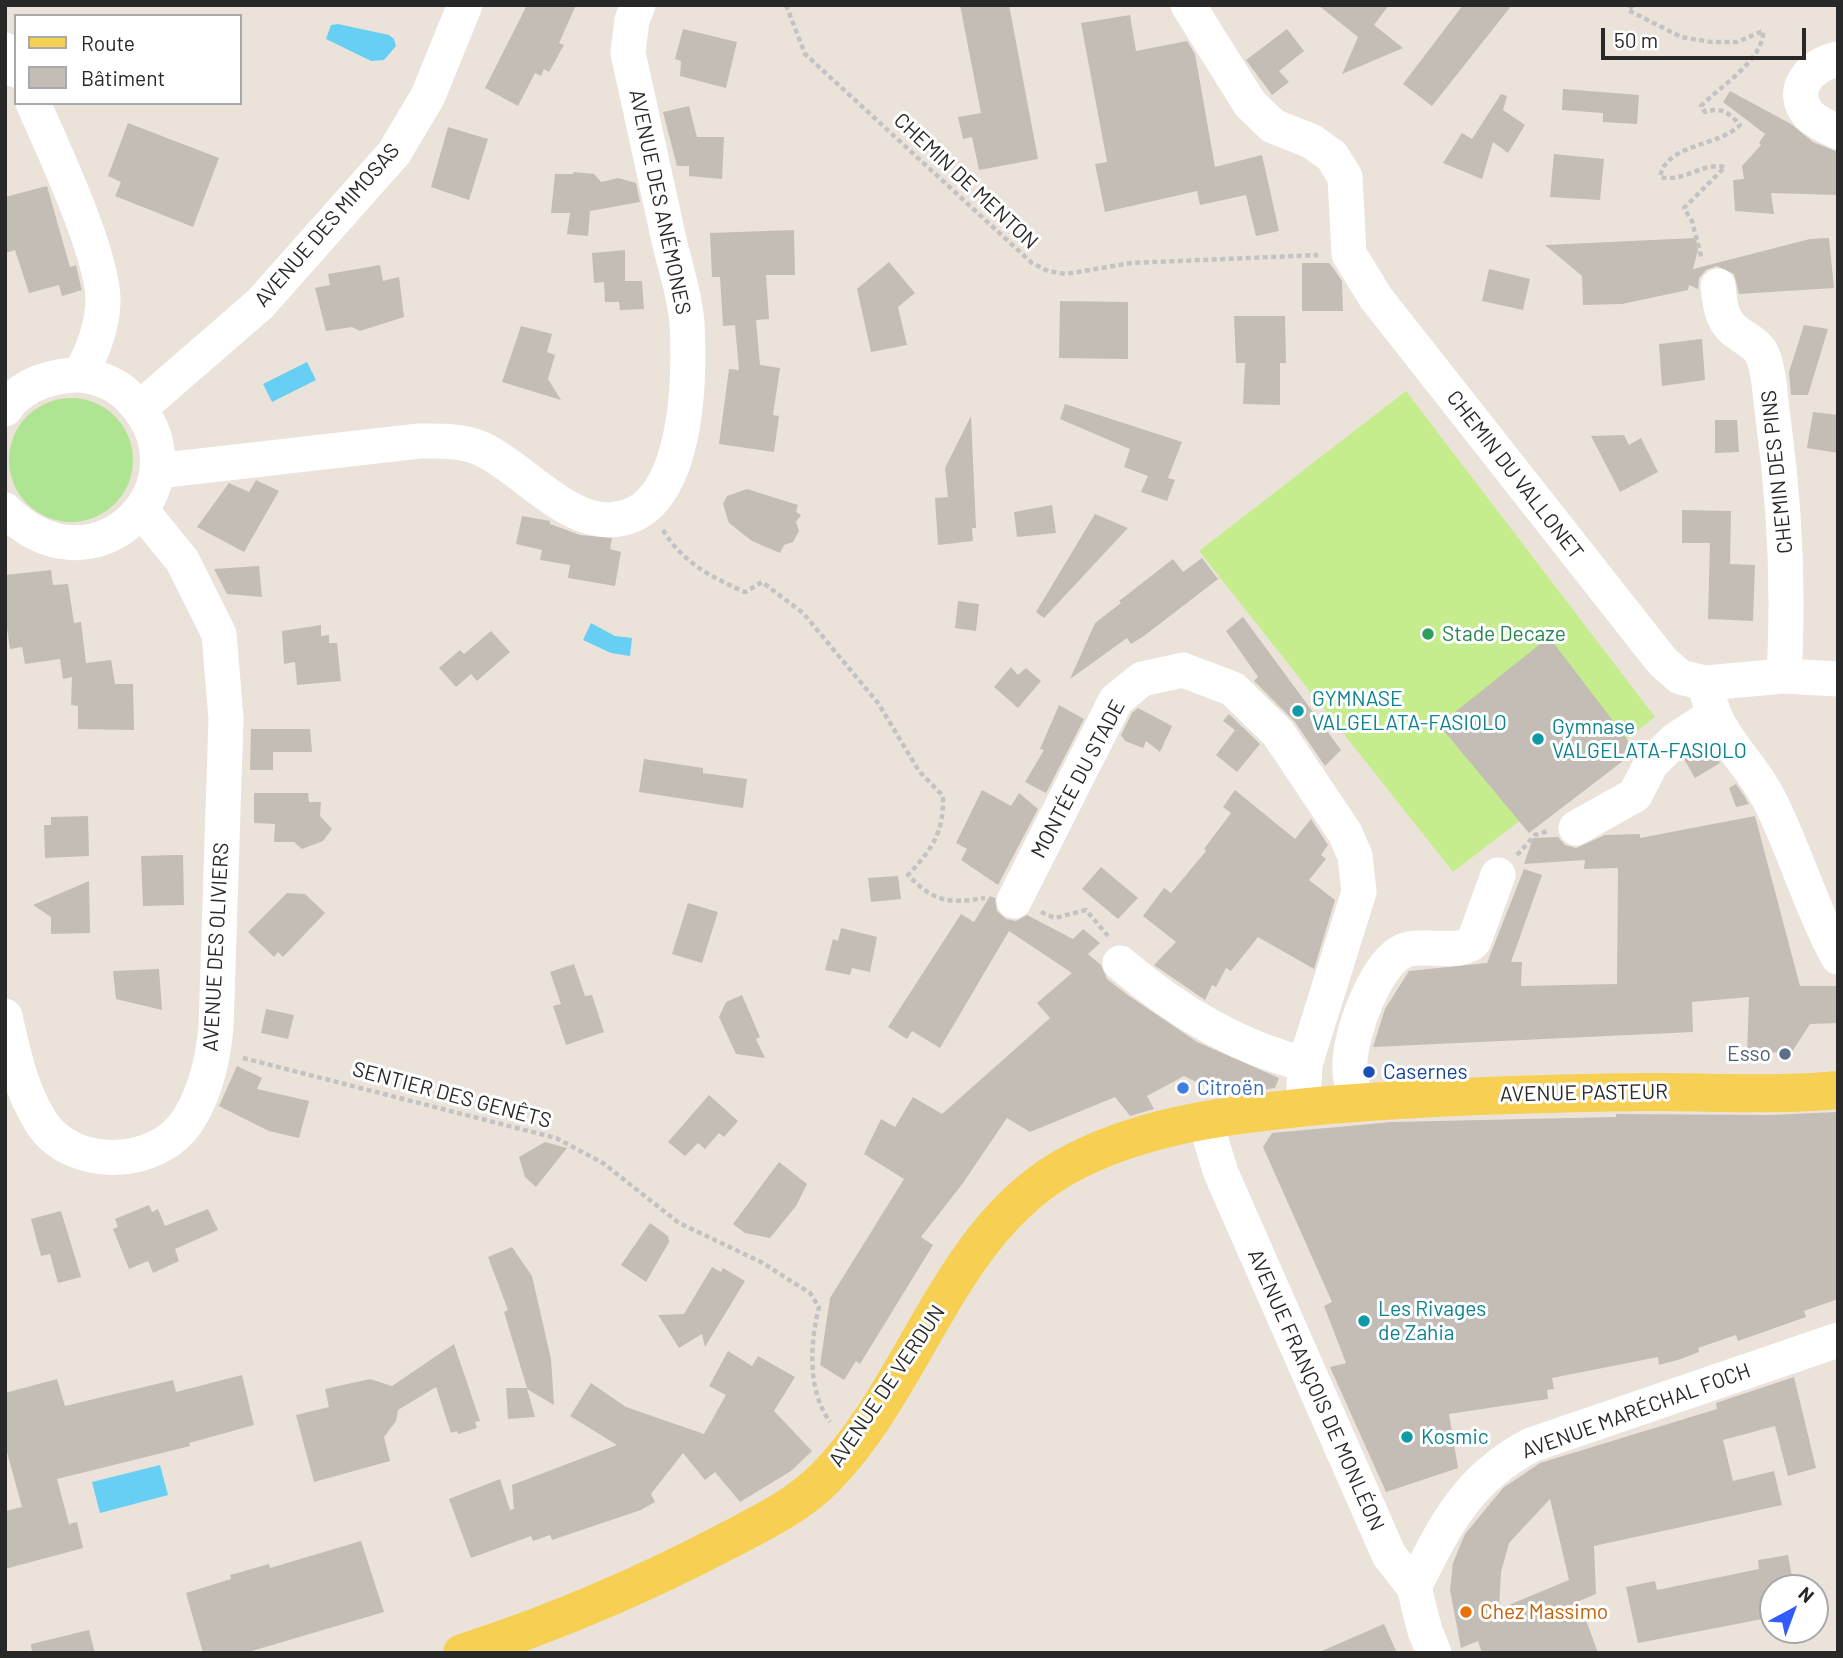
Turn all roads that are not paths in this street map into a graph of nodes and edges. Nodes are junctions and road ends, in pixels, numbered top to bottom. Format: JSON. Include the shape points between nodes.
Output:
{"nodes":[{"id":1,"x":465,"y":5,"type":"edge"},
{"id":2,"x":638,"y":5,"type":"edge"},
{"id":3,"x":1188,"y":5,"type":"edge"},
{"id":4,"x":5,"y":50,"type":"edge"},
{"id":5,"x":1838,"y":59,"type":"edge"},
{"id":6,"x":14,"y":66,"type":"edge"},
{"id":7,"x":34,"y":105,"type":"edge"},
{"id":8,"x":1838,"y":132,"type":"edge"},
{"id":9,"x":1718,"y":286,"type":"road end"},
{"id":10,"x":80,"y":375,"type":"junction"},
{"id":11,"x":6,"y":406,"type":"edge"},
{"id":12,"x":140,"y":408,"type":"junction"},
{"id":13,"x":157,"y":471,"type":"junction"},
{"id":14,"x":5,"y":510,"type":"edge"},
{"id":15,"x":141,"y":510,"type":"junction"},
{"id":16,"x":1784,"y":676,"type":"junction"},
{"id":17,"x":1838,"y":679,"type":"edge"},
{"id":18,"x":1709,"y":699,"type":"junction"},
{"id":19,"x":1576,"y":828,"type":"road end"},
{"id":20,"x":1498,"y":875,"type":"road end"},
{"id":21,"x":1014,"y":901,"type":"road end"},
{"id":22,"x":1838,"y":957,"type":"edge"},
{"id":23,"x":1120,"y":963,"type":"road end"},
{"id":24,"x":5,"y":1016,"type":"edge"},
{"id":25,"x":1305,"y":1064,"type":"junction"},
{"id":26,"x":1838,"y":1090,"type":"edge"},
{"id":27,"x":1356,"y":1103,"type":"junction"},
{"id":28,"x":1303,"y":1107,"type":"junction"},
{"id":29,"x":1205,"y":1121,"type":"junction"},
{"id":30,"x":1838,"y":1340,"type":"edge"},
{"id":31,"x":1414,"y":1587,"type":"junction"},
{"id":32,"x":462,"y":1653,"type":"edge"},
{"id":33,"x":1434,"y":1653,"type":"edge"}],
"edges":[{"from":1,"to":12,"type":"street","name":"AVENUE DES MIMOSAS","via":[[428,96],[394,153],[260,304]]},
{"from":2,"to":13,"type":"street","name":"AVENUE DES ANÉMONES","via":[[628,53],[687,320],[686,408],[667,480],[648,505],[624,519],[597,519],[574,510],[485,450],[455,441],[419,441]]},
{"from":3,"to":18,"type":"street","name":"CHEMIN DU VALLONET","via":[[1250,104],[1273,126],[1311,141],[1332,156],[1345,177],[1349,254],[1376,298],[1662,661]]},
{"from":4,"to":6,"type":"street"},
{"from":5,"to":8,"type":"street","via":[[1818,63],[1805,79],[1801,97],[1809,114]]},
{"from":7,"to":10,"type":"street","via":[[91,245],[103,302],[94,348]]},
{"from":9,"to":16,"type":"street","name":"CHEMIN DES PINS","via":[[1726,322],[1762,355],[1768,386],[1784,501],[1788,608]]},
{"from":10,"to":11,"type":"street","via":[[52,377],[28,387]]},
{"from":10,"to":12,"type":"street","via":[[113,386]]},
{"from":12,"to":13,"type":"street","via":[[157,449]]},
{"from":13,"to":15,"type":"street"},
{"from":14,"to":15,"type":"street","via":[[23,528],[47,540],[73,544],[98,540],[122,528]]},
{"from":15,"to":24,"type":"street","name":"AVENUE DES OLIVIERS","via":[[183,560],[219,634],[226,718],[214,1050],[188,1121],[160,1146],[123,1156],[96,1159],[62,1144],[42,1123],[16,1067]]},
{"from":16,"to":17,"type":"street"},
{"from":16,"to":18,"type":"street"},
{"from":18,"to":19,"type":"street","via":[[1651,764],[1635,795]]},
{"from":18,"to":22,"type":"street","via":[[1721,732],[1768,797]]},
{"from":20,"to":27,"type":"street","via":[[1469,945],[1408,949],[1383,966],[1353,1044],[1349,1069]]},
{"from":21,"to":25,"type":"street","name":"MONTÉE DU STADE","via":[[1116,700],[1142,679],[1183,670],[1233,689],[1278,733],[1345,833],[1355,856],[1359,892]]},
{"from":23,"to":25,"type":"street","via":[[1191,1016],[1268,1055]]},
{"from":25,"to":28,"type":"street","name":"MONTÉE DU STADE"},
{"from":26,"to":27,"type":"main road","name":"AVENUE PASTEUR","via":[[1506,1093]]},
{"from":27,"to":28,"type":"main road","name":"AVENUE PASTEUR"},
{"from":28,"to":29,"type":"main road","name":"AVENUE PASTEUR"},
{"from":29,"to":31,"type":"street","name":"AVENUE FRANÇOIS DE MONLÉON","via":[[1221,1173],[1389,1555]]},
{"from":29,"to":32,"type":"main road","name":"AVENUE DE VERDUN","via":[[1146,1134],[1074,1162],[1008,1212],[972,1256],[854,1443],[826,1477],[779,1514],[688,1562],[593,1604]]},
{"from":30,"to":31,"type":"street","name":"AVENUE MARÉCHAL FOCH","via":[[1531,1445],[1502,1460],[1451,1516]]},
{"from":31,"to":33,"type":"street","name":"AVENUE FRANÇOIS DE MONLÉON"}]}
